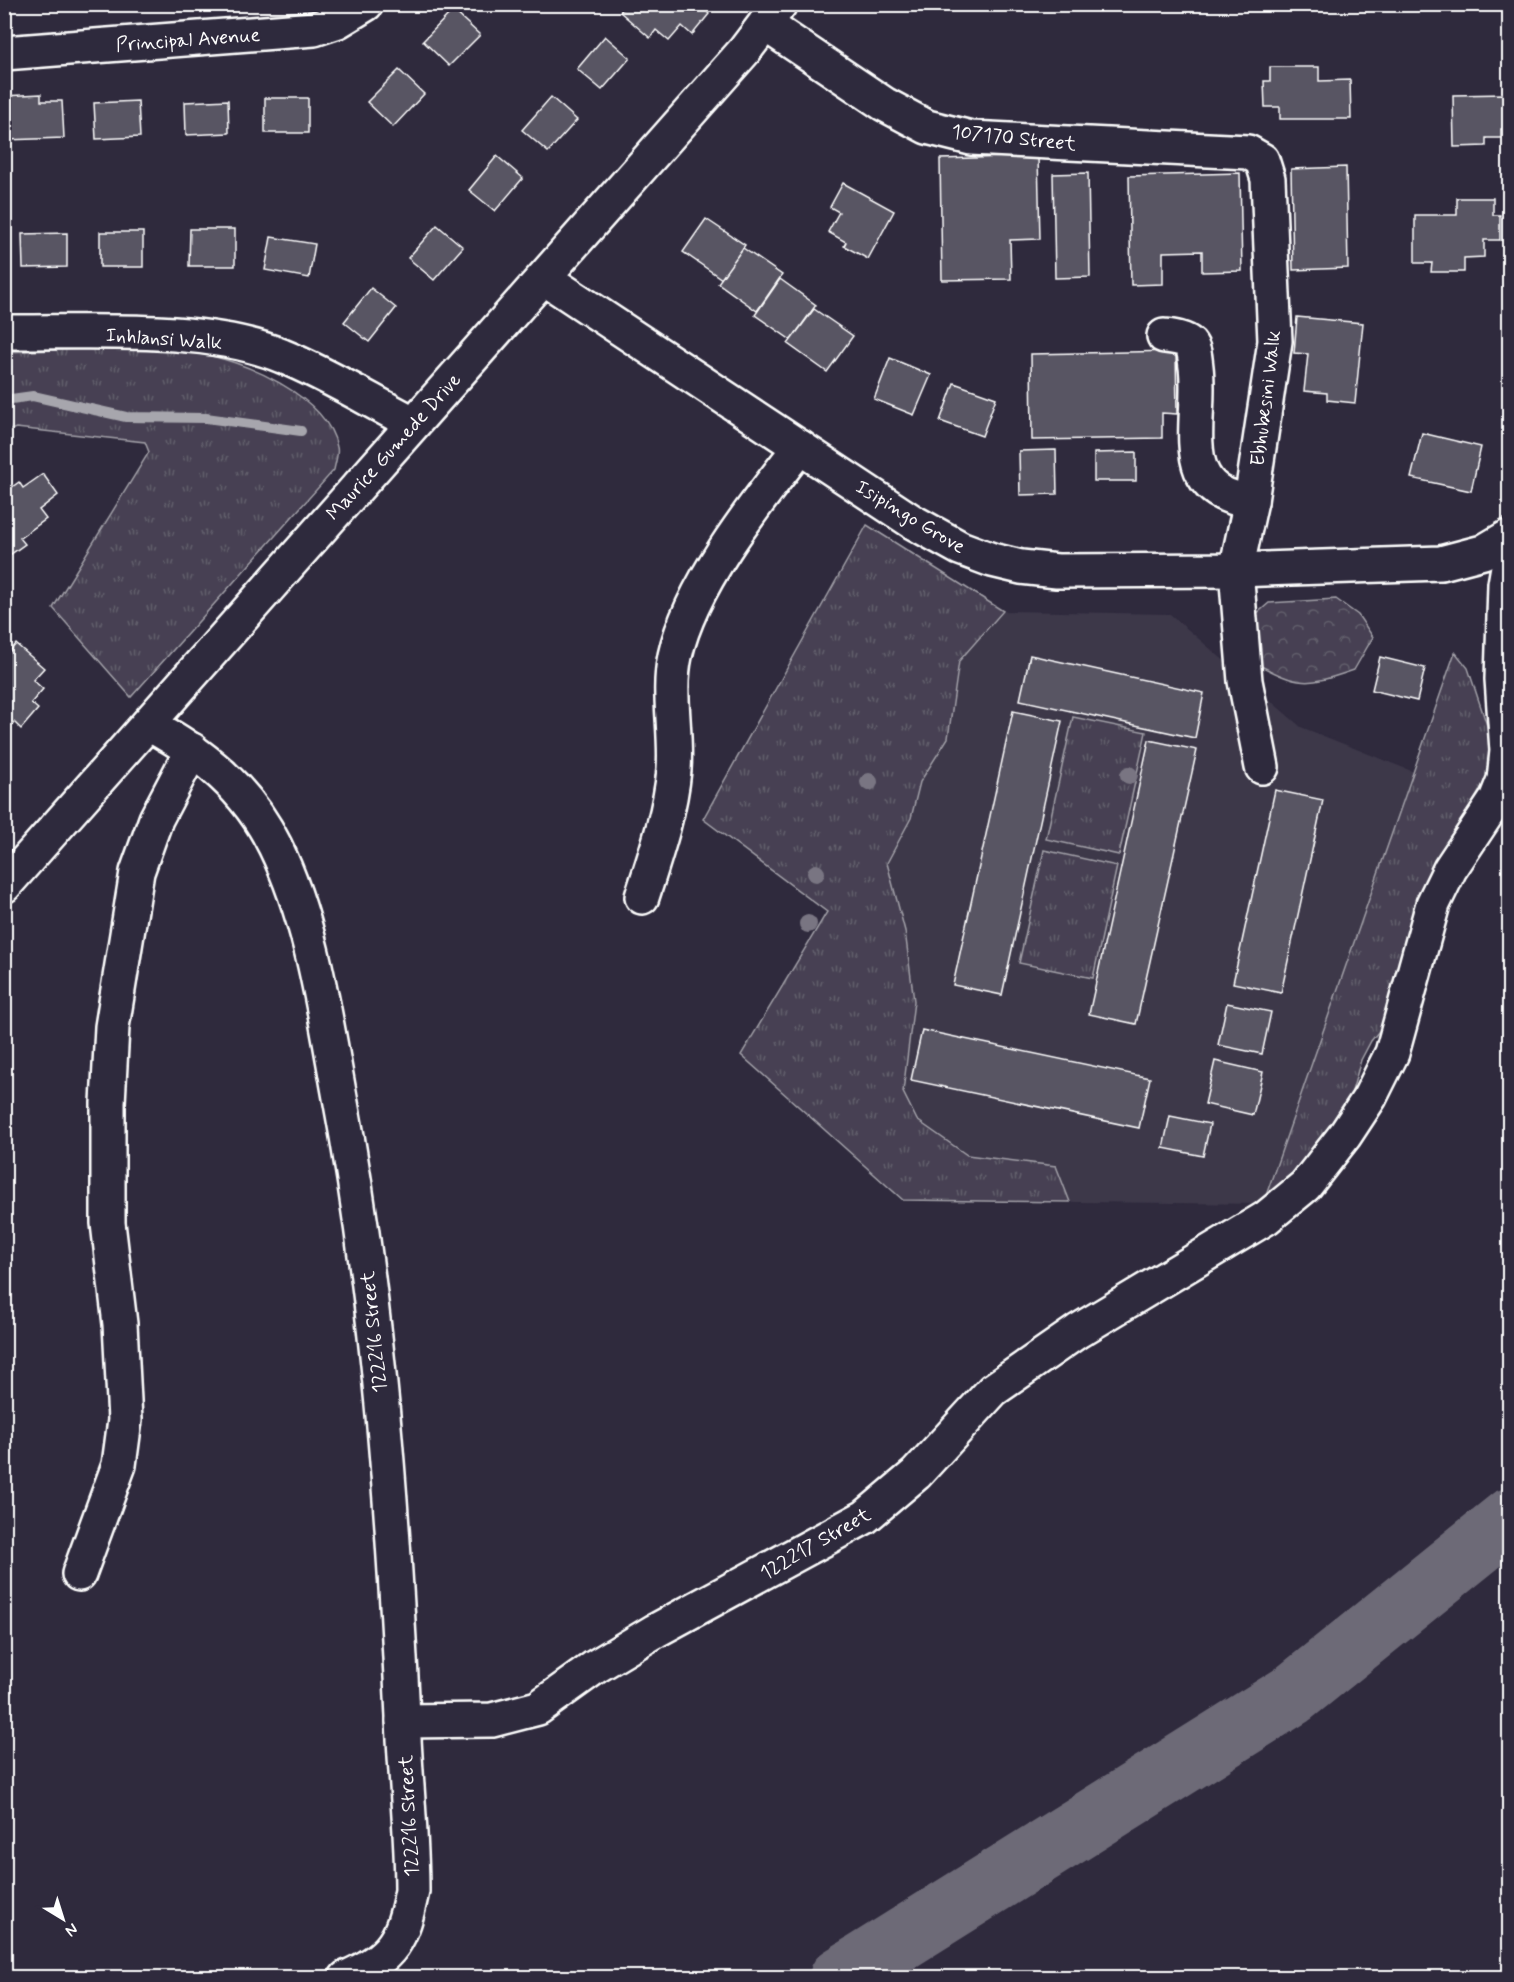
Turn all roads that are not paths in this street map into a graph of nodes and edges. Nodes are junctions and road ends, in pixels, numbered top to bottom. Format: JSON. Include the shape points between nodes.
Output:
{"nodes":[{"id":1,"x":366,"y":4,"type":"edge"},
{"id":2,"x":773,"y":14,"type":"edge"},
{"id":3,"x":4,"y":53,"type":"edge"},
{"id":4,"x":1256,"y":156,"type":"joint"},
{"id":5,"x":544,"y":278,"type":"junction"},
{"id":6,"x":4,"y":332,"type":"edge"},
{"id":7,"x":1164,"y":336,"type":"dead end"},
{"id":8,"x":413,"y":423,"type":"junction"},
{"id":9,"x":800,"y":447,"type":"junction"},
{"id":10,"x":1251,"y":501,"type":"junction"},
{"id":11,"x":1509,"y":536,"type":"edge"},
{"id":12,"x":1509,"y":556,"type":"edge"},
{"id":13,"x":1236,"y":570,"type":"junction"},
{"id":14,"x":148,"y":724,"type":"junction"},
{"id":15,"x":192,"y":750,"type":"junction"},
{"id":16,"x":1262,"y":766,"type":"dead end"},
{"id":17,"x":4,"y":886,"type":"edge"},
{"id":18,"x":642,"y":897,"type":"dead end"},
{"id":19,"x":79,"y":1574,"type":"dead end"},
{"id":20,"x":403,"y":1721,"type":"junction"},
{"id":21,"x":346,"y":1977,"type":"edge"}],
"edges":[{"from":1,"to":3,"type":"street","name":"Principal Avenue","via":[[338,21],[314,29]]},
{"from":2,"to":4,"type":"street","name":"107170 Street","via":[[884,104],[927,127],[971,138]]},
{"from":2,"to":5,"type":"street","name":"Maurice Gumede Drive"},
{"from":4,"to":10,"type":"street","name":"Ebhubesini Walk","via":[[1268,179],[1275,341]]},
{"from":5,"to":8,"type":"street","name":"Maurice Gumede Drive"},
{"from":5,"to":9,"type":"street","name":"Isipingo Grove"},
{"from":6,"to":8,"type":"street","name":"Inhlansi Walk","via":[[168,334],[231,342],[281,355]]},
{"from":7,"to":10,"type":"street","via":[[1182,339],[1195,355],[1197,454],[1201,473],[1220,494]]},
{"from":8,"to":14,"type":"street","name":"Maurice Gumede Drive"},
{"from":9,"to":13,"type":"street","name":"Isipingo Grove","via":[[913,522],[960,548],[992,560],[1057,571]]},
{"from":9,"to":18,"type":"street","via":[[759,500],[685,623],[673,679],[674,770]]},
{"from":10,"to":13,"type":"street","name":"Ebhubesini Walk"},
{"from":11,"to":13,"type":"street","name":"Isipingo Grove","via":[[1483,552],[1442,563]]},
{"from":12,"to":20,"type":"street","name":"122217 Street","via":[[1502,679],[1508,758],[1504,780],[1433,904],[1392,1053],[1352,1125],[1305,1186],[1266,1218],[1078,1331],[1002,1383],[959,1424],[916,1474],[865,1517],[655,1631],[538,1708],[492,1720]]},
{"from":13,"to":16,"type":"street","name":"Ebhubesini Walk","via":[[1245,681]]},
{"from":14,"to":15,"type":"street","name":"122216 Street"},
{"from":14,"to":17,"type":"street","name":"Maurice Gumede Drive"},
{"from":15,"to":19,"type":"street","via":[[142,854],[112,1027],[108,1223],[120,1324],[125,1420],[119,1466]]},
{"from":15,"to":20,"type":"street","name":"122216 Street","via":[[241,791],[276,847],[304,925],[316,974],[357,1189],[375,1336],[395,1543]]},
{"from":20,"to":21,"type":"street","name":"122216 Street","via":[[412,1891],[404,1926],[394,1946]]}]}
